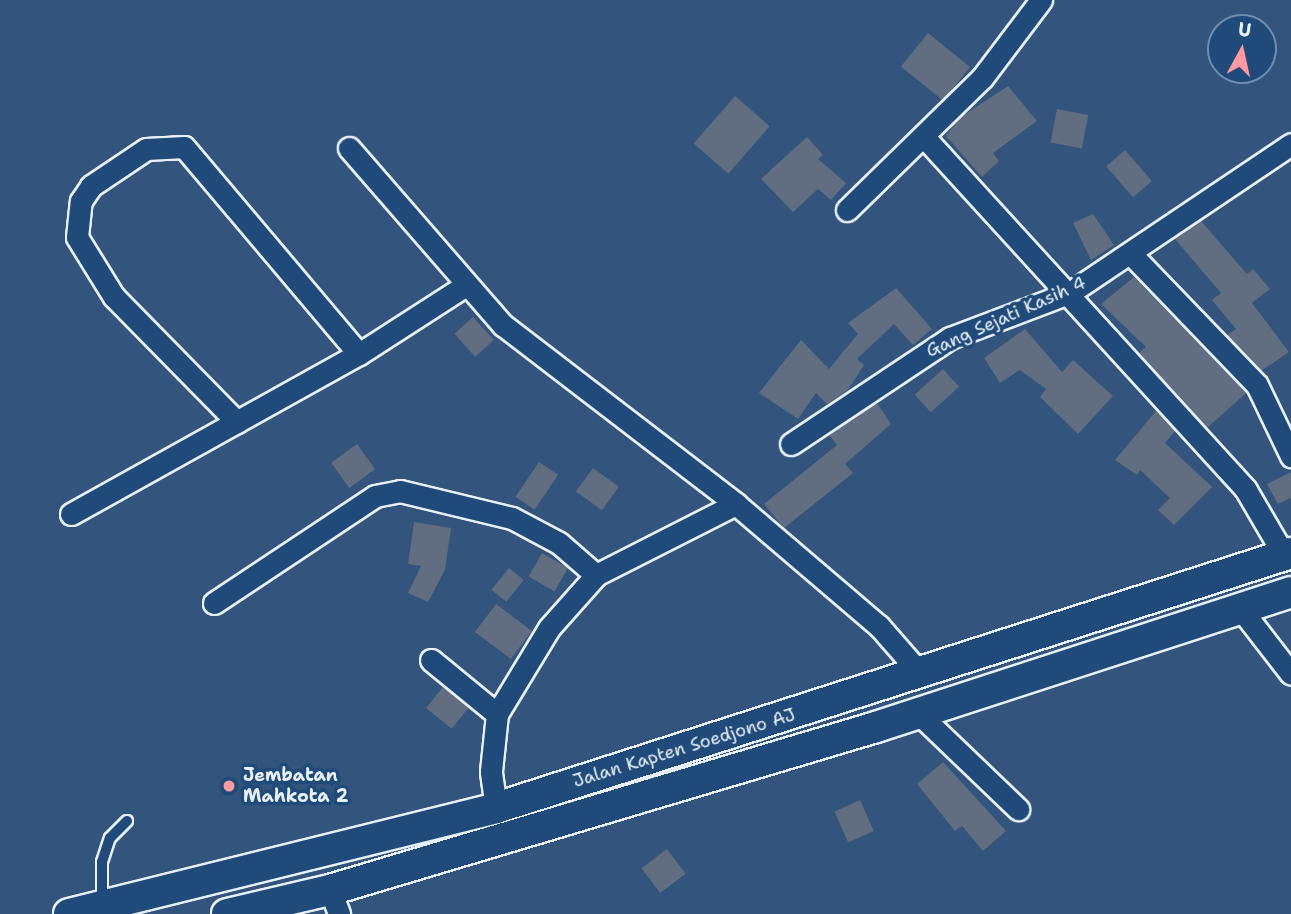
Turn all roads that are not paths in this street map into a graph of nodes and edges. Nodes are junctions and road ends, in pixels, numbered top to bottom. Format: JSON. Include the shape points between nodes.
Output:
{"nodes":[{"id":1,"x":1041,"y":0,"type":"edge"},
{"id":2,"x":925,"y":138,"type":"junction"},
{"id":3,"x":1291,"y":144,"type":"edge"},
{"id":4,"x":349,"y":148,"type":"dead end"},
{"id":5,"x":847,"y":210,"type":"dead end"},
{"id":6,"x":1130,"y":253,"type":"junction"},
{"id":7,"x":466,"y":285,"type":"junction"},
{"id":8,"x":1071,"y":292,"type":"junction"},
{"id":9,"x":359,"y":354,"type":"junction"},
{"id":10,"x":237,"y":422,"type":"junction"},
{"id":11,"x":792,"y":444,"type":"dead end"},
{"id":12,"x":1291,"y":456,"type":"edge"},
{"id":13,"x":736,"y":504,"type":"junction"},
{"id":14,"x":71,"y":514,"type":"dead end"},
{"id":15,"x":1288,"y":554,"type":"edge"},
{"id":16,"x":596,"y":575,"type":"junction"},
{"id":17,"x":1291,"y":592,"type":"edge"},
{"id":18,"x":214,"y":603,"type":"dead end"},
{"id":19,"x":1240,"y":608,"type":"junction"},
{"id":20,"x":431,"y":660,"type":"dead end"},
{"id":21,"x":920,"y":673,"type":"junction"},
{"id":22,"x":1291,"y":674,"type":"edge"},
{"id":23,"x":863,"y":692,"type":"junction"},
{"id":24,"x":918,"y":713,"type":"junction"},
{"id":25,"x":497,"y":714,"type":"junction"},
{"id":26,"x":876,"y":727,"type":"junction"},
{"id":27,"x":496,"y":808,"type":"junction"},
{"id":28,"x":1018,"y":809,"type":"dead end"},
{"id":29,"x":127,"y":821,"type":"dead end"},
{"id":30,"x":335,"y":902,"type":"edge"},
{"id":31,"x":102,"y":906,"type":"junction"},
{"id":32,"x":69,"y":914,"type":"edge"},
{"id":33,"x":227,"y":914,"type":"edge"}],
"edges":[{"from":1,"to":2,"type":"street","via":[[982,78]]},
{"from":2,"to":5,"type":"street"},
{"from":2,"to":8,"type":"street"},
{"from":3,"to":6,"type":"street","name":"Gang Sejati Kasih 4"},
{"from":4,"to":7,"type":"street"},
{"from":6,"to":8,"type":"street","name":"Gang Sejati Kasih 4"},
{"from":6,"to":12,"type":"street","via":[[1251,378]]},
{"from":7,"to":9,"type":"street"},
{"from":7,"to":13,"type":"street","via":[[538,353]]},
{"from":8,"to":11,"type":"street","name":"Gang Sejati Kasih 4","via":[[950,338]]},
{"from":8,"to":15,"type":"street","via":[[1246,490]]},
{"from":9,"to":10,"type":"street"},
{"from":9,"to":10,"type":"street","via":[[184,147],[146,149],[91,186],[80,201],[77,237],[114,297]]},
{"from":10,"to":14,"type":"street"},
{"from":13,"to":16,"type":"street"},
{"from":13,"to":21,"type":"street","via":[[879,626]]},
{"from":15,"to":21,"type":"main road","name":"Jalan Kapten Soedjono AJ"},
{"from":16,"to":18,"type":"street","via":[[559,543],[512,518],[400,491],[375,496]]},
{"from":16,"to":25,"type":"street","via":[[549,628]]},
{"from":17,"to":19,"type":"main road","name":"Jalan Kapten Soedjono AJ"},
{"from":19,"to":22,"type":"street"},
{"from":19,"to":24,"type":"main road","name":"Jalan Kapten Soedjono AJ"},
{"from":20,"to":25,"type":"street"},
{"from":21,"to":23,"type":"main road","name":"Jalan Kapten Soedjono AJ"},
{"from":23,"to":26,"type":"main road"},
{"from":23,"to":27,"type":"main road","name":"Jalan Kapten Soedjono AJ"},
{"from":24,"to":26,"type":"main road","name":"Jalan Kapten Soedjono AJ"},
{"from":24,"to":28,"type":"street"},
{"from":25,"to":27,"type":"street","via":[[491,771]]},
{"from":26,"to":30,"type":"main road","name":"Jalan Kapten Soedjono AJ"},
{"from":27,"to":31,"type":"main road","name":"Jalan Kapten Soedjono AJ"},
{"from":29,"to":31,"type":"lane","via":[[110,838],[102,862]]},
{"from":30,"to":33,"type":"main road","name":"Jalan Kapten Soedjono AJ"},
{"from":31,"to":32,"type":"main road","name":"Jalan Kapten Soedjono AJ"}]}
